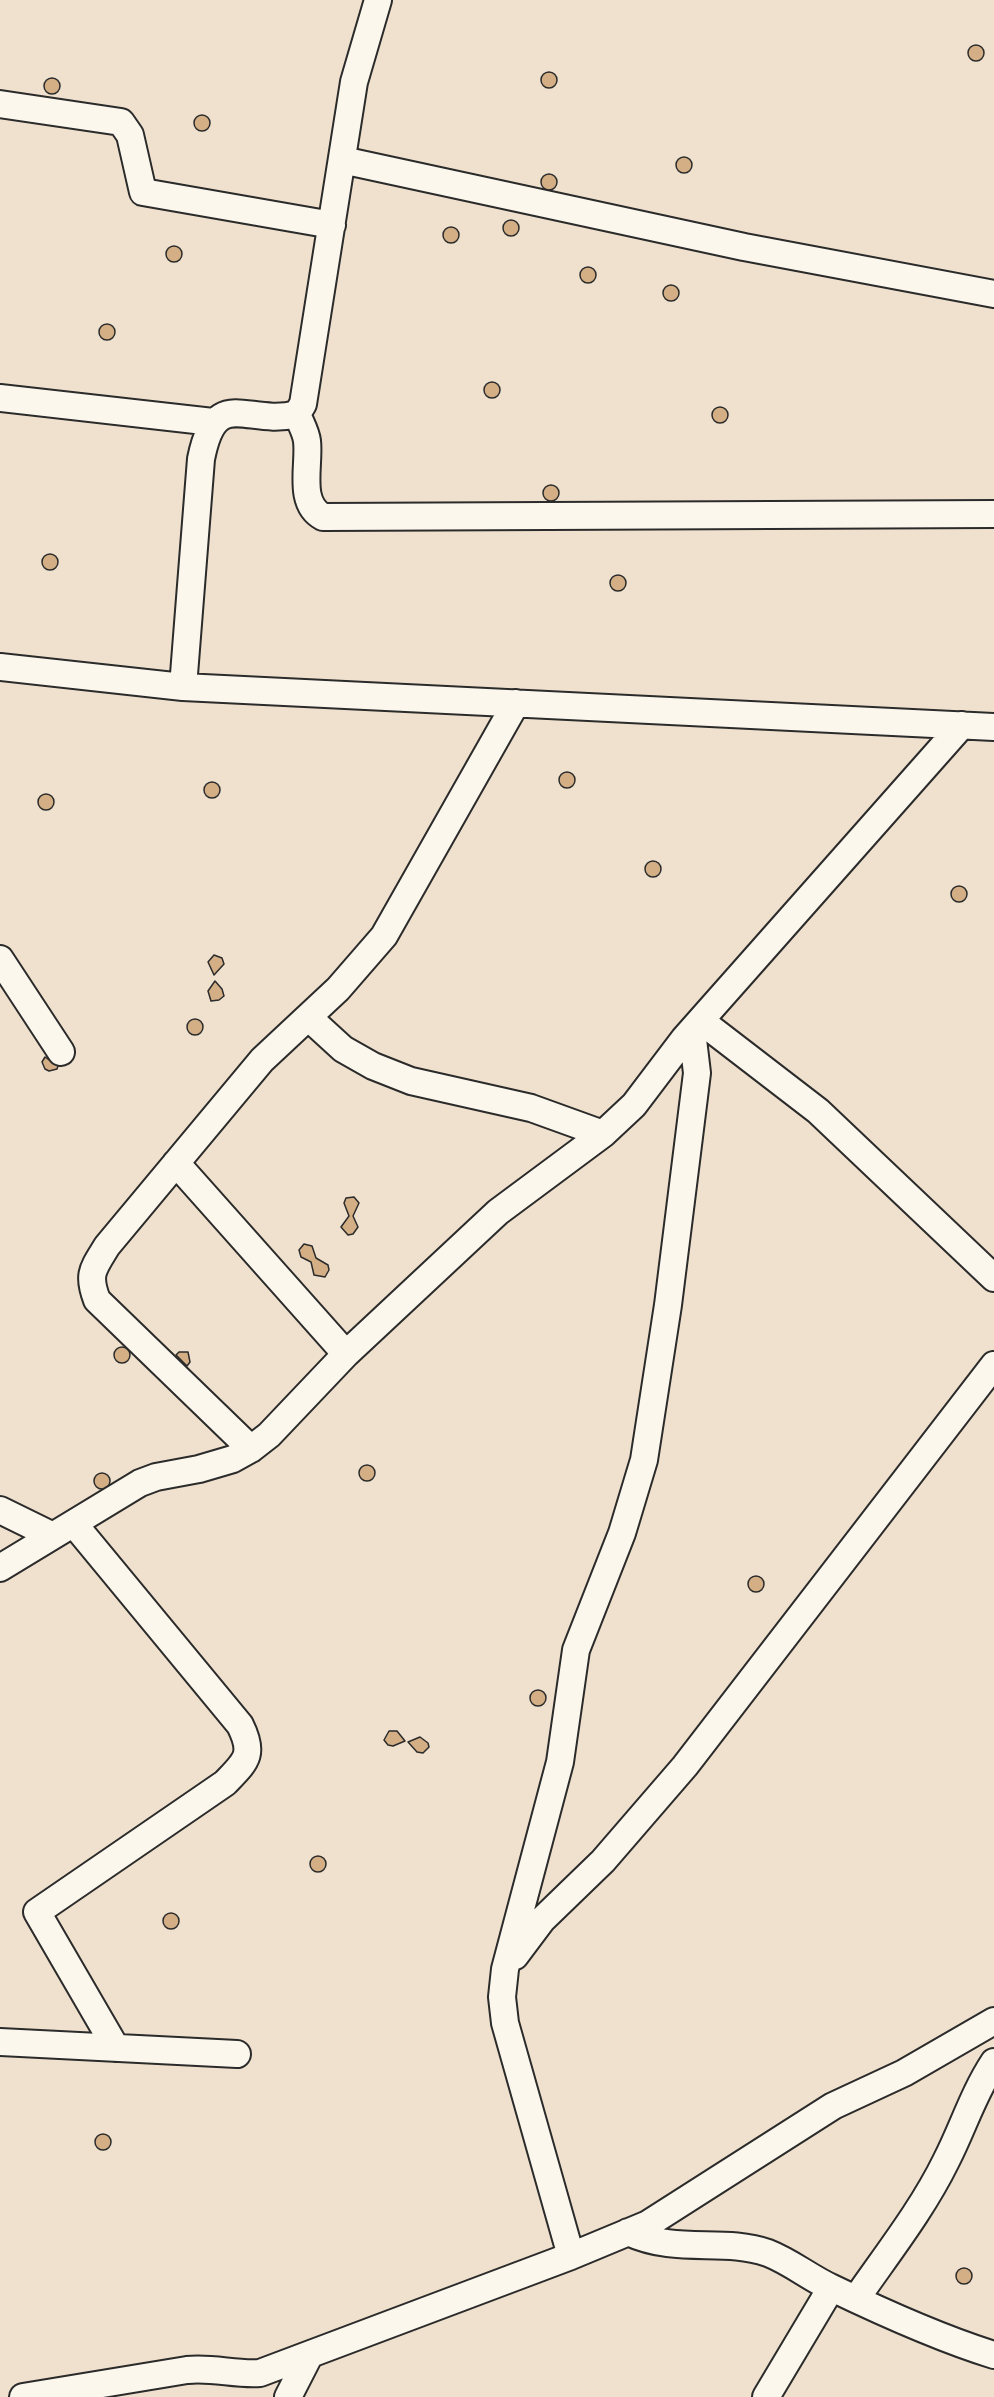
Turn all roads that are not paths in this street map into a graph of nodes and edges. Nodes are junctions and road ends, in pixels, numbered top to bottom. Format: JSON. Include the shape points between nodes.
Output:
{"nodes":[{"id":1,"x":378,"y":0,"type":"edge"},
{"id":2,"x":0,"y":104,"type":"edge"},
{"id":3,"x":342,"y":160,"type":"junction"},
{"id":4,"x":332,"y":225,"type":"junction"},
{"id":5,"x":994,"y":294,"type":"edge"},
{"id":6,"x":0,"y":398,"type":"edge"},
{"id":7,"x":297,"y":414,"type":"junction"},
{"id":8,"x":213,"y":422,"type":"junction"},
{"id":9,"x":994,"y":513,"type":"edge"},
{"id":10,"x":0,"y":667,"type":"edge"},
{"id":11,"x":183,"y":687,"type":"junction"},
{"id":12,"x":516,"y":703,"type":"junction"},
{"id":13,"x":962,"y":725,"type":"junction"},
{"id":14,"x":994,"y":727,"type":"edge"},
{"id":15,"x":0,"y":959,"type":"edge"},
{"id":16,"x":309,"y":1017,"type":"junction"},
{"id":17,"x":696,"y":1026,"type":"junction"},
{"id":18,"x":62,"y":1052,"type":"dead end"},
{"id":19,"x":603,"y":1134,"type":"junction"},
{"id":20,"x":176,"y":1163,"type":"junction"},
{"id":21,"x":994,"y":1278,"type":"edge"},
{"id":22,"x":346,"y":1354,"type":"junction"},
{"id":23,"x":994,"y":1365,"type":"edge"},
{"id":24,"x":251,"y":1449,"type":"junction"},
{"id":25,"x":0,"y":1510,"type":"edge"},
{"id":26,"x":62,"y":1530,"type":"junction"},
{"id":27,"x":0,"y":1568,"type":"edge"},
{"id":28,"x":505,"y":1969,"type":"junction"},
{"id":29,"x":994,"y":2021,"type":"edge"},
{"id":30,"x":0,"y":2042,"type":"edge"},
{"id":31,"x":116,"y":2048,"type":"junction"},
{"id":32,"x":237,"y":2054,"type":"dead end"},
{"id":33,"x":994,"y":2062,"type":"edge"},
{"id":34,"x":628,"y":2232,"type":"junction"},
{"id":35,"x":571,"y":2256,"type":"junction"},
{"id":36,"x":831,"y":2288,"type":"junction"},
{"id":37,"x":856,"y":2299,"type":"junction"},
{"id":38,"x":994,"y":2355,"type":"edge"},
{"id":39,"x":309,"y":2356,"type":"junction"},
{"id":40,"x":23,"y":2397,"type":"edge"},
{"id":41,"x":288,"y":2397,"type":"edge"},
{"id":42,"x":766,"y":2397,"type":"edge"}],
"edges":[{"from":1,"to":3,"type":"street","via":[[354,82]]},
{"from":2,"to":4,"type":"street","via":[[121,122],[130,135],[143,192]]},
{"from":3,"to":4,"type":"street"},
{"from":3,"to":5,"type":"street","via":[[732,244]]},
{"from":4,"to":7,"type":"street","via":[[306,390]]},
{"from":6,"to":8,"type":"street"},
{"from":7,"to":8,"type":"street","via":[[284,417],[229,413]]},
{"from":7,"to":9,"type":"street","via":[[307,439],[307,493],[316,513],[323,517]]},
{"from":8,"to":11,"type":"street","via":[[201,459]]},
{"from":10,"to":11,"type":"street"},
{"from":11,"to":12,"type":"street"},
{"from":12,"to":13,"type":"street"},
{"from":12,"to":16,"type":"street","via":[[384,936]]},
{"from":13,"to":14,"type":"street"},
{"from":13,"to":17,"type":"street"},
{"from":15,"to":18,"type":"street"},
{"from":16,"to":19,"type":"street","via":[[343,1049],[373,1066],[411,1081],[531,1108]]},
{"from":16,"to":20,"type":"street","via":[[262,1060]]},
{"from":17,"to":19,"type":"street","via":[[634,1105]]},
{"from":17,"to":21,"type":"street","via":[[818,1111]]},
{"from":17,"to":28,"type":"street","via":[[697,1073],[644,1460],[622,1533],[576,1650],[560,1762]]},
{"from":19,"to":22,"type":"street","via":[[498,1212]]},
{"from":20,"to":22,"type":"street"},
{"from":20,"to":24,"type":"street","via":[[107,1246],[90,1282],[97,1300]]},
{"from":22,"to":24,"type":"street"},
{"from":23,"to":28,"type":"street","via":[[685,1767],[603,1860],[542,1920]]},
{"from":24,"to":26,"type":"street","via":[[210,1466],[140,1483]]},
{"from":25,"to":26,"type":"street"},
{"from":26,"to":27,"type":"street"},
{"from":26,"to":31,"type":"street","via":[[240,1725],[249,1750],[245,1763],[225,1783],[37,1912]]},
{"from":28,"to":35,"type":"street","via":[[505,2023]]},
{"from":29,"to":34,"type":"street","via":[[904,2073],[834,2106],[648,2224]]},
{"from":30,"to":31,"type":"street"},
{"from":31,"to":32,"type":"street"},
{"from":33,"to":37,"type":"street","via":[[977,2088],[928,2192]]},
{"from":34,"to":35,"type":"street"},
{"from":34,"to":36,"type":"street","via":[[672,2246],[747,2248],[766,2253]]},
{"from":35,"to":39,"type":"street"},
{"from":36,"to":37,"type":"street"},
{"from":36,"to":42,"type":"street"},
{"from":37,"to":38,"type":"street"},
{"from":39,"to":40,"type":"street","via":[[260,2373],[206,2368]]},
{"from":39,"to":41,"type":"street"}]}
